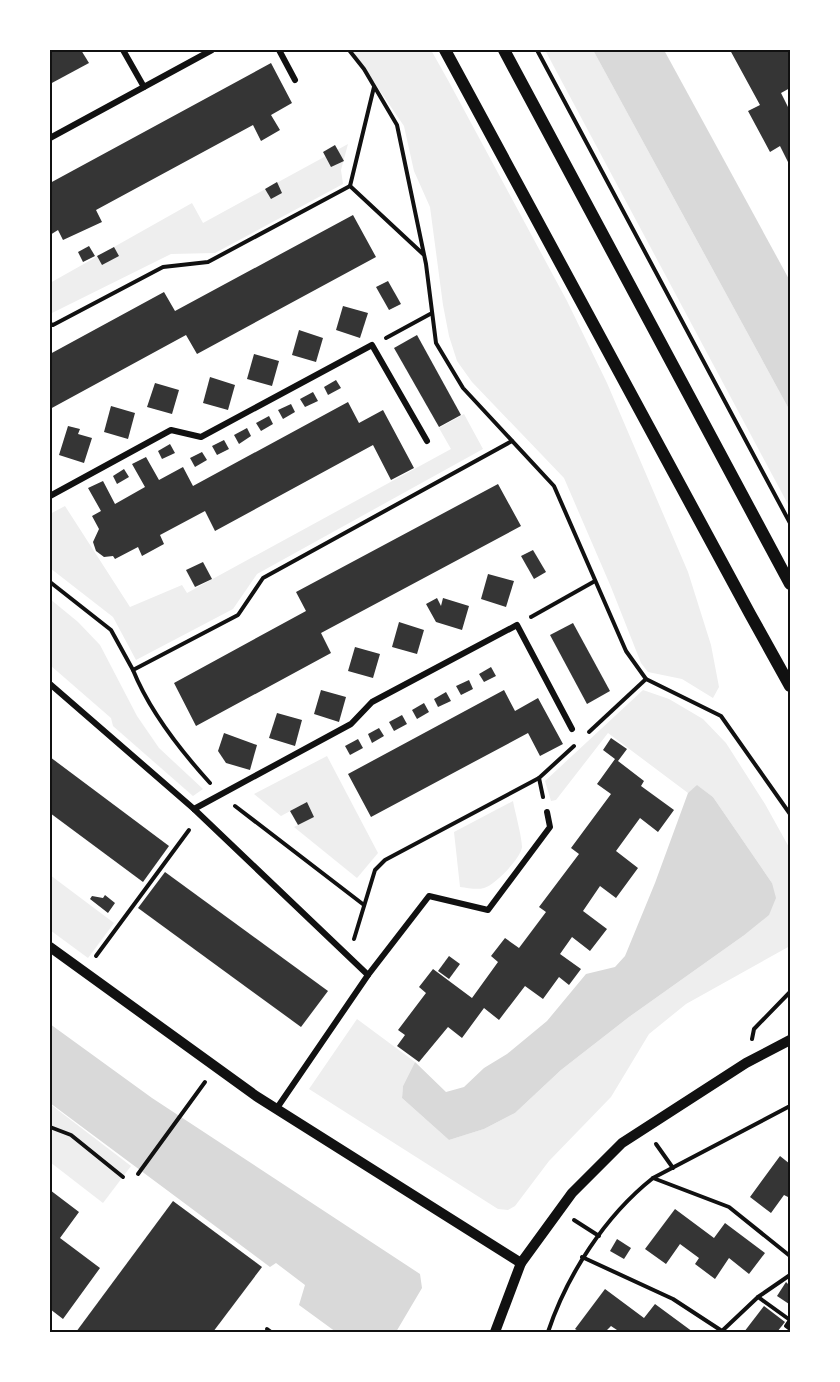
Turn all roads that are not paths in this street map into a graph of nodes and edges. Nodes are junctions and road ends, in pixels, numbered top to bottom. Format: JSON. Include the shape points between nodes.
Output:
{"nodes":[{"id":1,"x":123,"y":50,"type":"edge"},
{"id":2,"x":212,"y":50,"type":"edge"},
{"id":3,"x":279,"y":50,"type":"edge"},
{"id":4,"x":444,"y":50,"type":"edge"},
{"id":5,"x":504,"y":50,"type":"edge"},
{"id":6,"x":295,"y":80,"type":"dead end"},
{"id":7,"x":144,"y":87,"type":"junction"},
{"id":8,"x":50,"y":138,"type":"edge"},
{"id":9,"x":427,"y":441,"type":"dead end"},
{"id":10,"x":50,"y":496,"type":"edge"},
{"id":11,"x":790,"y":584,"type":"edge"},
{"id":12,"x":50,"y":684,"type":"edge"},
{"id":13,"x":790,"y":686,"type":"edge"},
{"id":14,"x":572,"y":729,"type":"dead end"},
{"id":15,"x":194,"y":809,"type":"junction"},
{"id":16,"x":547,"y":812,"type":"dead end"},
{"id":17,"x":50,"y":947,"type":"edge"},
{"id":18,"x":368,"y":975,"type":"junction"},
{"id":19,"x":790,"y":1040,"type":"edge"},
{"id":20,"x":277,"y":1108,"type":"junction"},
{"id":21,"x":521,"y":1263,"type":"junction"},
{"id":22,"x":495,"y":1332,"type":"edge"}],
"edges":[{"from":1,"to":7,"type":"street"},
{"from":2,"to":7,"type":"street"},
{"from":3,"to":6,"type":"street"},
{"from":4,"to":13,"type":"main road"},
{"from":5,"to":11,"type":"main road"},
{"from":7,"to":8,"type":"street"},
{"from":9,"to":10,"type":"street","via":[[372,345],[201,437],[171,430]]},
{"from":12,"to":15,"type":"street"},
{"from":14,"to":15,"type":"street","via":[[517,625],[372,702],[351,724]]},
{"from":15,"to":18,"type":"street"},
{"from":16,"to":18,"type":"street","via":[[550,827],[488,909],[429,896]]},
{"from":17,"to":20,"type":"street"},
{"from":18,"to":20,"type":"street"},
{"from":19,"to":21,"type":"street","via":[[746,1063],[622,1143],[572,1193]]},
{"from":20,"to":21,"type":"street"},
{"from":21,"to":22,"type":"street"}]}
